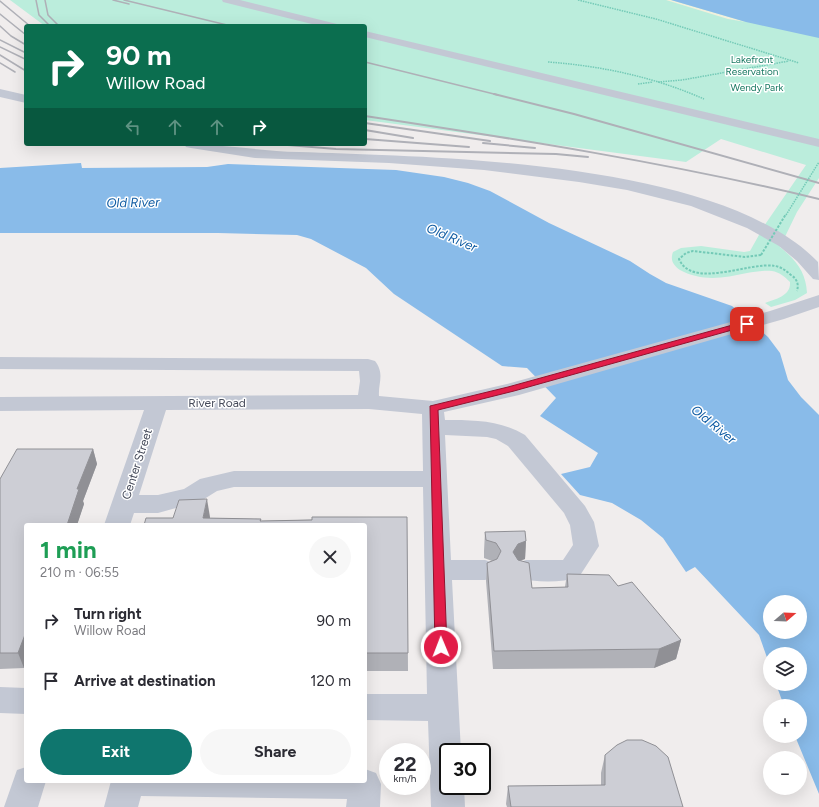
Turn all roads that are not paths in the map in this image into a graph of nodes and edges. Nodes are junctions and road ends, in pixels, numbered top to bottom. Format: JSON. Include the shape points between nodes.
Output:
{"nodes":[{"id":1,"x":227,"y":0,"type":"edge"},
{"id":2,"x":325,"y":24,"type":"edge"},
{"id":3,"x":367,"y":34,"type":"edge"},
{"id":4,"x":0,"y":93,"type":"edge"},
{"id":5,"x":24,"y":99,"type":"edge"},
{"id":6,"x":819,"y":143,"type":"edge"},
{"id":7,"x":199,"y":146,"type":"edge"},
{"id":8,"x":819,"y":275,"type":"edge"},
{"id":9,"x":819,"y":301,"type":"edge"},
{"id":10,"x":0,"y":363,"type":"edge"},
{"id":11,"x":369,"y":402,"type":"junction"},
{"id":12,"x":157,"y":403,"type":"junction"},
{"id":13,"x":0,"y":404,"type":"edge"},
{"id":14,"x":434,"y":418,"type":"junction"},
{"id":15,"x":436,"y":478,"type":"junction"},
{"id":16,"x":121,"y":515,"type":"edge"},
{"id":17,"x":439,"y":570,"type":"junction"},
{"id":18,"x":485,"y":570,"type":"dead end"},
{"id":19,"x":526,"y":570,"type":"edge"},
{"id":20,"x":0,"y":700,"type":"edge"},
{"id":21,"x":24,"y":701,"type":"edge"},
{"id":22,"x":367,"y":707,"type":"edge"},
{"id":23,"x":443,"y":708,"type":"junction"},
{"id":24,"x":28,"y":783,"type":"edge"},
{"id":25,"x":127,"y":783,"type":"edge"},
{"id":26,"x":285,"y":783,"type":"edge"},
{"id":27,"x":21,"y":807,"type":"edge"},
{"id":28,"x":120,"y":807,"type":"edge"},
{"id":29,"x":363,"y":807,"type":"edge"},
{"id":30,"x":448,"y":807,"type":"edge"}],
"edges":[{"from":1,"to":2,"type":"street"},
{"from":3,"to":6,"type":"street"},
{"from":4,"to":5,"type":"street"},
{"from":7,"to":8,"type":"street","via":[[248,153],[445,161],[657,190],[703,204],[760,228],[789,245]]},
{"from":9,"to":14,"type":"street","via":[[511,390]]},
{"from":10,"to":11,"type":"street","via":[[368,365],[371,381],[368,391]]},
{"from":11,"to":12,"type":"street","name":"River Road"},
{"from":11,"to":14,"type":"street","name":"River Road"},
{"from":12,"to":13,"type":"street","name":"River Road"},
{"from":12,"to":16,"type":"street","name":"Center Street"},
{"from":14,"to":15,"type":"street"},
{"from":14,"to":19,"type":"street","name":"River Road","via":[[504,434],[516,440],[573,506],[581,521],[586,546],[570,570]]},
{"from":15,"to":16,"type":"street","via":[[234,479],[209,485],[192,495]]},
{"from":15,"to":17,"type":"street"},
{"from":17,"to":18,"type":"street"},
{"from":17,"to":23,"type":"street"},
{"from":20,"to":21,"type":"street"},
{"from":22,"to":23,"type":"street"},
{"from":23,"to":30,"type":"street"},
{"from":24,"to":27,"type":"street"},
{"from":25,"to":28,"type":"street"},
{"from":26,"to":29,"type":"street","via":[[364,784]]}]}
